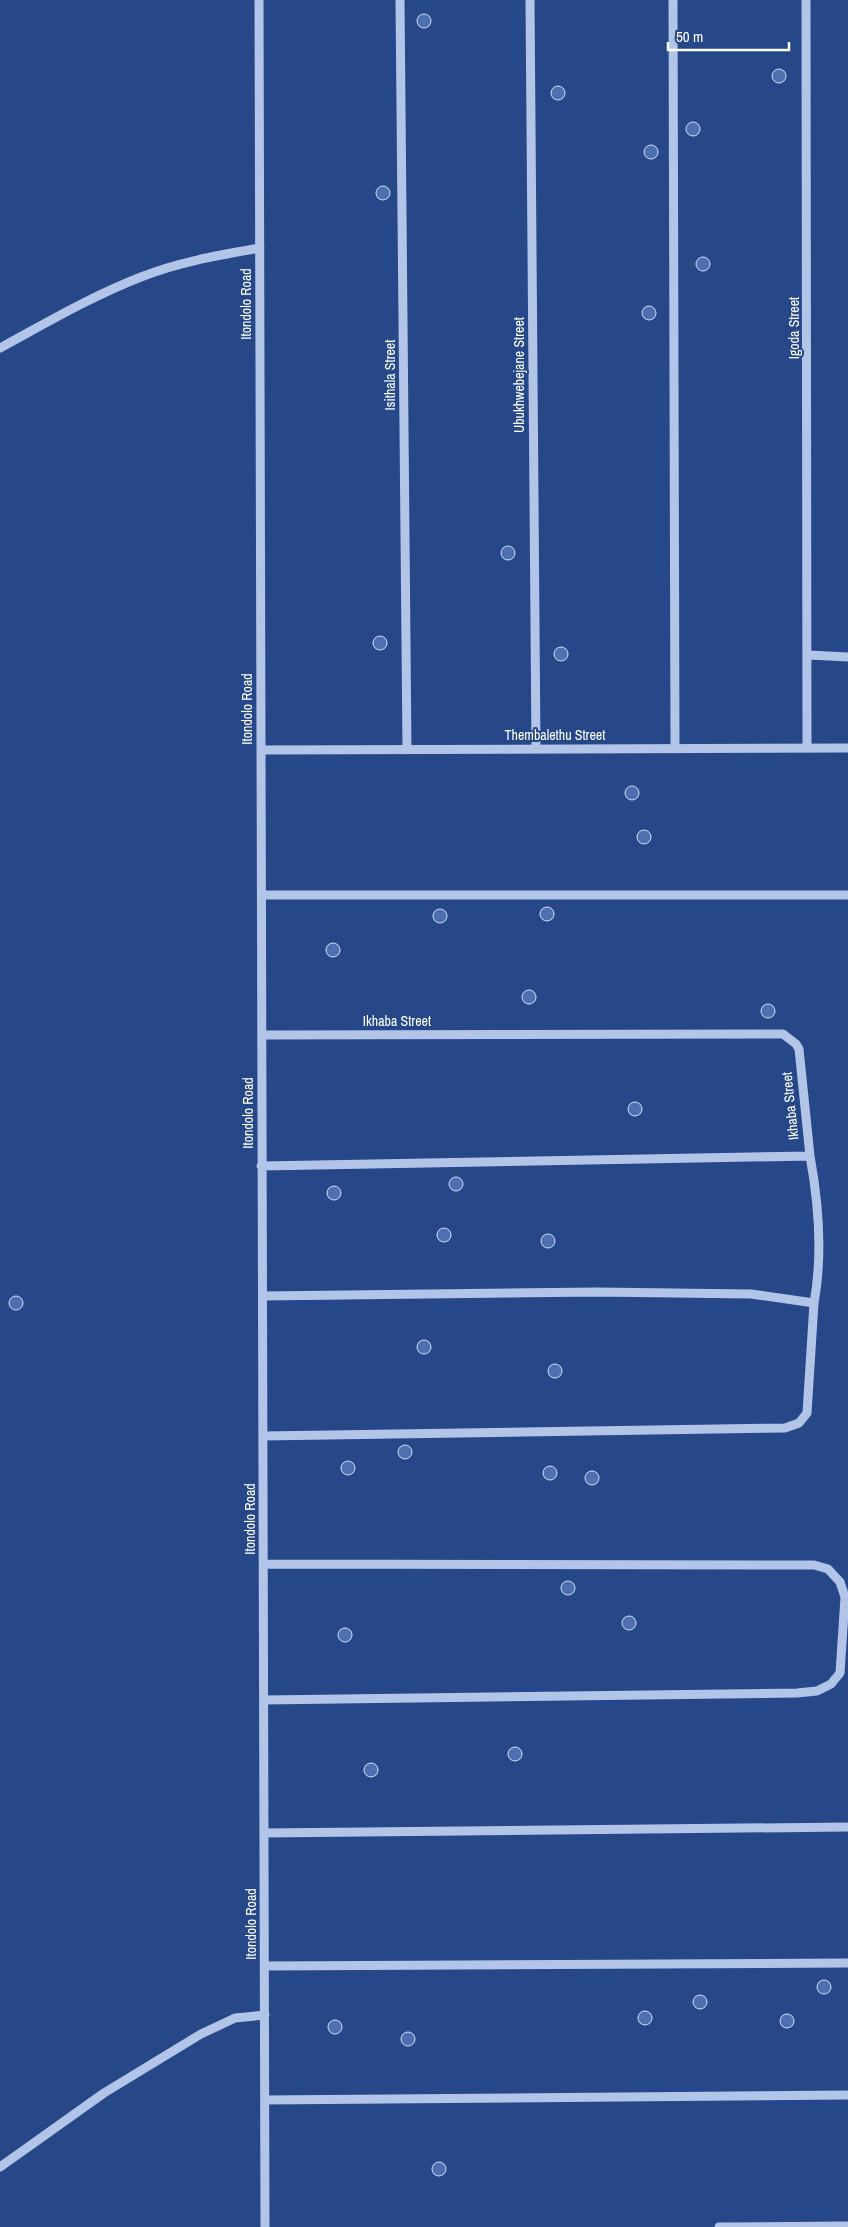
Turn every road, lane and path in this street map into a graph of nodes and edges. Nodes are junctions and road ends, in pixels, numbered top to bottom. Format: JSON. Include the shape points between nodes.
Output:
{"nodes":[{"id":1,"x":259,"y":0,"type":"edge"},
{"id":2,"x":400,"y":0,"type":"edge"},
{"id":3,"x":530,"y":0,"type":"edge"},
{"id":4,"x":673,"y":0,"type":"edge"},
{"id":5,"x":806,"y":0,"type":"edge"},
{"id":6,"x":260,"y":248,"type":"junction"},
{"id":7,"x":0,"y":348,"type":"edge"},
{"id":8,"x":809,"y":655,"type":"junction"},
{"id":9,"x":848,"y":657,"type":"edge"},
{"id":10,"x":807,"y":748,"type":"junction"},
{"id":11,"x":848,"y":748,"type":"edge"},
{"id":12,"x":536,"y":749,"type":"junction"},
{"id":13,"x":675,"y":749,"type":"junction"},
{"id":14,"x":261,"y":750,"type":"junction"},
{"id":15,"x":407,"y":750,"type":"junction"},
{"id":16,"x":262,"y":895,"type":"junction"},
{"id":17,"x":848,"y":895,"type":"edge"},
{"id":18,"x":262,"y":1035,"type":"junction"},
{"id":19,"x":810,"y":1156,"type":"junction"},
{"id":20,"x":261,"y":1166,"type":"junction"},
{"id":21,"x":263,"y":1296,"type":"junction"},
{"id":22,"x":814,"y":1304,"type":"junction"},
{"id":23,"x":263,"y":1436,"type":"junction"},
{"id":24,"x":264,"y":1564,"type":"junction"},
{"id":25,"x":264,"y":1700,"type":"junction"},
{"id":26,"x":848,"y":1827,"type":"edge"},
{"id":27,"x":264,"y":1833,"type":"junction"},
{"id":28,"x":848,"y":1963,"type":"edge"},
{"id":29,"x":265,"y":1966,"type":"junction"},
{"id":30,"x":265,"y":2015,"type":"junction"},
{"id":31,"x":848,"y":2095,"type":"edge"},
{"id":32,"x":265,"y":2100,"type":"junction"},
{"id":33,"x":0,"y":2167,"type":"edge"},
{"id":34,"x":848,"y":2226,"type":"edge"},
{"id":35,"x":265,"y":2227,"type":"edge"},
{"id":36,"x":718,"y":2227,"type":"edge"}],
"edges":[{"from":1,"to":6,"type":"street","name":"Itondolo Road"},
{"from":2,"to":15,"type":"street","name":"Isithala Street"},
{"from":3,"to":12,"type":"street","name":"Ubukhwebejane Street"},
{"from":4,"to":13,"type":"street"},
{"from":5,"to":8,"type":"street","name":"Igoda Street"},
{"from":6,"to":7,"type":"street","via":[[213,256],[142,277],[74,308]]},
{"from":6,"to":14,"type":"street","name":"Itondolo Road"},
{"from":8,"to":9,"type":"street"},
{"from":8,"to":10,"type":"street","name":"Igoda Street"},
{"from":10,"to":11,"type":"street","name":"Thembalethu Street"},
{"from":10,"to":13,"type":"street","name":"Thembalethu Street"},
{"from":12,"to":13,"type":"street","name":"Thembalethu Street"},
{"from":12,"to":15,"type":"street","name":"Thembalethu Street"},
{"from":14,"to":15,"type":"street","name":"Thembalethu Street"},
{"from":14,"to":16,"type":"street","name":"Itondolo Road"},
{"from":16,"to":17,"type":"street"},
{"from":16,"to":18,"type":"street","name":"Itondolo Road"},
{"from":18,"to":19,"type":"street","name":"Ikhaba Street","via":[[783,1034],[796,1044],[798,1050]]},
{"from":18,"to":20,"type":"street","name":"Itondolo Road"},
{"from":19,"to":20,"type":"street","name":"Ikhaba Street"},
{"from":19,"to":22,"type":"street","via":[[820,1236]]},
{"from":20,"to":21,"type":"street","name":"Itondolo Road"},
{"from":21,"to":22,"type":"street","via":[[597,1292],[751,1294]]},
{"from":21,"to":23,"type":"street","name":"Itondolo Road"},
{"from":22,"to":23,"type":"street","via":[[807,1413],[799,1423],[786,1428]]},
{"from":23,"to":24,"type":"street","name":"Itondolo Road"},
{"from":24,"to":25,"type":"street","name":"Itondolo Road"},
{"from":24,"to":25,"type":"street","via":[[814,1565],[828,1569],[840,1582],[845,1597],[840,1674],[831,1684],[817,1691]]},
{"from":25,"to":27,"type":"street","name":"Itondolo Road"},
{"from":26,"to":27,"type":"street"},
{"from":27,"to":29,"type":"street","name":"Itondolo Road"},
{"from":28,"to":29,"type":"street"},
{"from":29,"to":30,"type":"street","name":"Itondolo Road"},
{"from":30,"to":32,"type":"street","name":"Itondolo Road"},
{"from":30,"to":33,"type":"street","via":[[235,2018],[201,2034],[104,2093]]},
{"from":31,"to":32,"type":"street"},
{"from":32,"to":35,"type":"street","name":"Itondolo Road"},
{"from":34,"to":36,"type":"street"}]}
